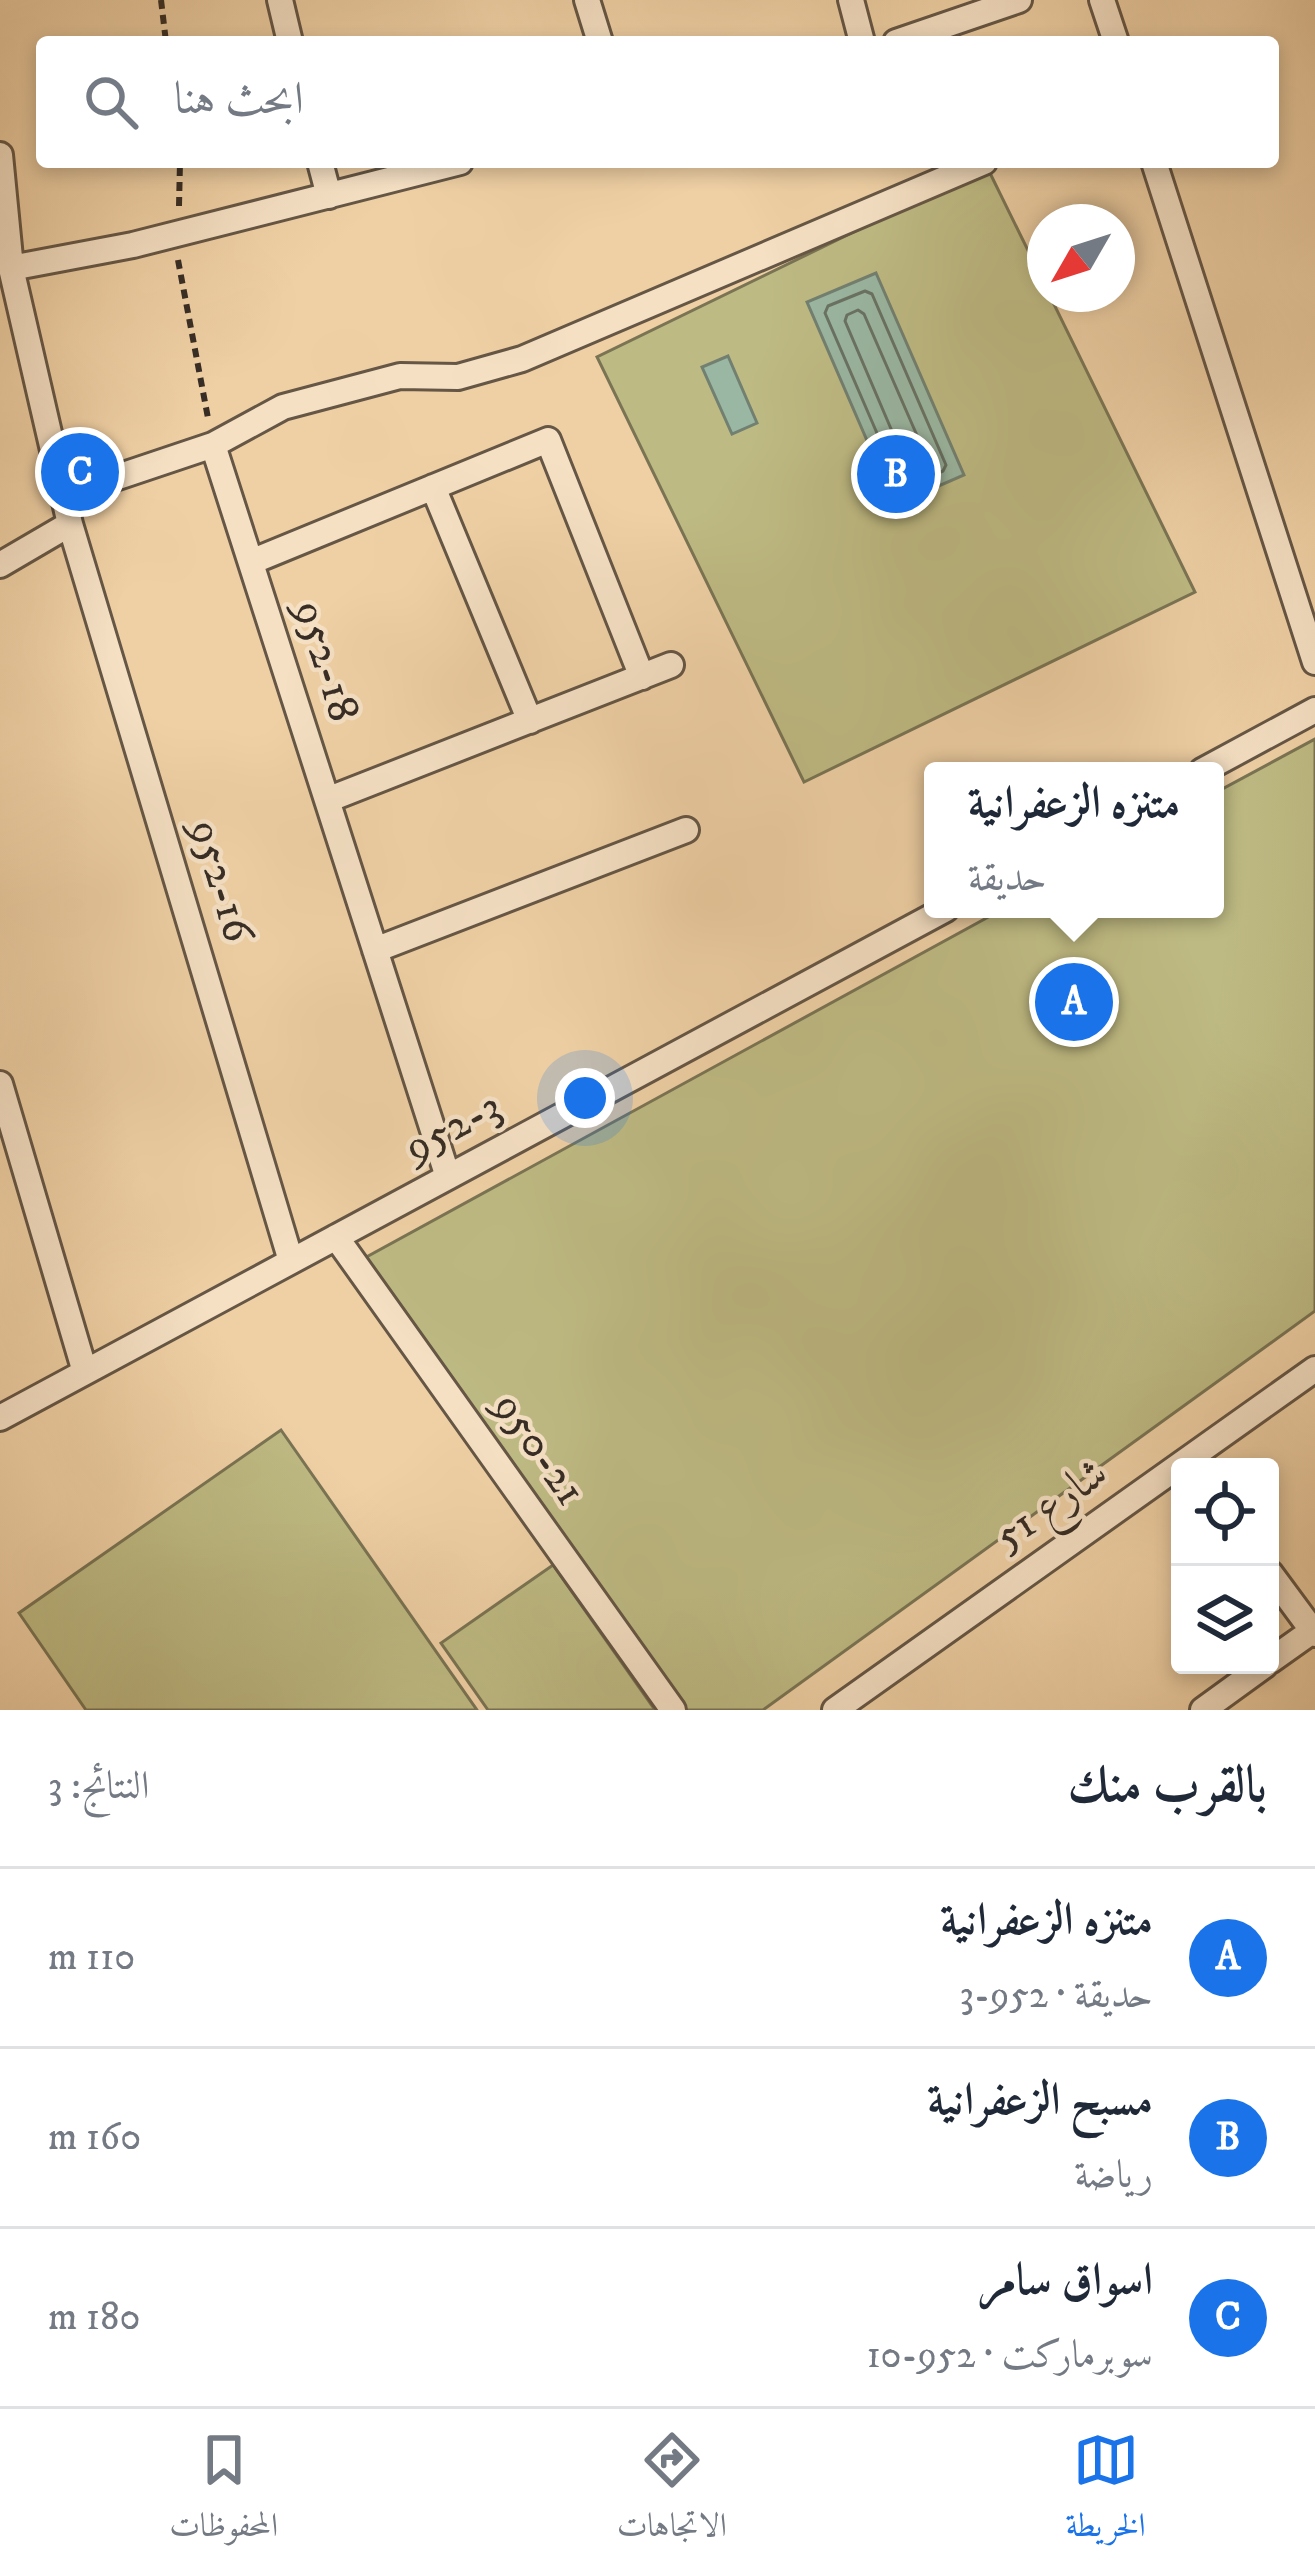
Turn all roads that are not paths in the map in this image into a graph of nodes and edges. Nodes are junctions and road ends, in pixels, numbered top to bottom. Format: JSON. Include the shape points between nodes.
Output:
{"nodes":[{"id":1,"x":280,"y":0,"type":"edge"},
{"id":2,"x":587,"y":0,"type":"edge"},
{"id":3,"x":850,"y":0,"type":"edge"},
{"id":4,"x":1019,"y":0,"type":"edge"},
{"id":5,"x":1102,"y":0,"type":"edge"},
{"id":6,"x":289,"y":36,"type":"edge"},
{"id":7,"x":598,"y":36,"type":"edge"},
{"id":8,"x":860,"y":36,"type":"edge"},
{"id":9,"x":914,"y":36,"type":"edge"},
{"id":10,"x":1114,"y":36,"type":"edge"},
{"id":11,"x":0,"y":154,"type":"edge"},
{"id":12,"x":322,"y":168,"type":"edge"},
{"id":13,"x":437,"y":168,"type":"edge"},
{"id":14,"x":970,"y":168,"type":"edge"},
{"id":15,"x":1156,"y":168,"type":"edge"},
{"id":16,"x":329,"y":196,"type":"junction"},
{"id":17,"x":11,"y":268,"type":"junction"},
{"id":18,"x":11,"y":314,"type":"edge"},
{"id":19,"x":213,"y":445,"type":"junction"},
{"id":20,"x":434,"y":487,"type":"junction"},
{"id":21,"x":64,"y":495,"type":"junction"},
{"id":22,"x":70,"y":524,"type":"junction"},
{"id":23,"x":250,"y":562,"type":"junction"},
{"id":24,"x":0,"y":565,"type":"edge"},
{"id":25,"x":1315,"y":662,"type":"edge"},
{"id":26,"x":671,"y":665,"type":"dead end"},
{"id":27,"x":641,"y":677,"type":"junction"},
{"id":28,"x":1315,"y":710,"type":"edge"},
{"id":29,"x":530,"y":721,"type":"junction"},
{"id":30,"x":1219,"y":762,"type":"edge"},
{"id":31,"x":326,"y":800,"type":"junction"},
{"id":32,"x":686,"y":830,"type":"dead end"},
{"id":33,"x":929,"y":918,"type":"edge"},
{"id":34,"x":375,"y":950,"type":"junction"},
{"id":35,"x":0,"y":1084,"type":"edge"},
{"id":36,"x":448,"y":1177,"type":"junction"},
{"id":37,"x":337,"y":1237,"type":"junction"},
{"id":38,"x":291,"y":1262,"type":"junction"},
{"id":39,"x":1315,"y":1369,"type":"edge"},
{"id":40,"x":86,"y":1372,"type":"junction"},
{"id":41,"x":0,"y":1418,"type":"edge"},
{"id":42,"x":1198,"y":1458,"type":"edge"},
{"id":43,"x":1171,"y":1477,"type":"edge"},
{"id":44,"x":1279,"y":1585,"type":"edge"},
{"id":45,"x":1314,"y":1631,"type":"edge"},
{"id":46,"x":1279,"y":1655,"type":"edge"},
{"id":47,"x":1252,"y":1674,"type":"edge"},
{"id":48,"x":673,"y":1710,"type":"edge"},
{"id":49,"x":835,"y":1710,"type":"edge"},
{"id":50,"x":1203,"y":1710,"type":"edge"}],
"edges":[{"from":1,"to":6,"type":"street"},
{"from":2,"to":7,"type":"street"},
{"from":3,"to":8,"type":"street"},
{"from":4,"to":9,"type":"street"},
{"from":5,"to":10,"type":"street"},
{"from":11,"to":17,"type":"street","name":"952-16"},
{"from":12,"to":16,"type":"street"},
{"from":13,"to":16,"type":"street"},
{"from":14,"to":19,"type":"street","via":[[522,359],[458,377],[400,376],[283,406]]},
{"from":15,"to":25,"type":"street"},
{"from":16,"to":17,"type":"street"},
{"from":17,"to":18,"type":"street","name":"952-16"},
{"from":18,"to":21,"type":"street","name":"952-16"},
{"from":19,"to":21,"type":"street"},
{"from":19,"to":23,"type":"street","name":"952-18"},
{"from":20,"to":23,"type":"street"},
{"from":20,"to":27,"type":"street","via":[[548,440]]},
{"from":20,"to":29,"type":"street"},
{"from":21,"to":22,"type":"street","name":"952-16"},
{"from":22,"to":24,"type":"street"},
{"from":22,"to":38,"type":"street","name":"952-16"},
{"from":23,"to":31,"type":"street","name":"952-18"},
{"from":26,"to":27,"type":"street"},
{"from":27,"to":29,"type":"street"},
{"from":28,"to":30,"type":"street"},
{"from":29,"to":31,"type":"street"},
{"from":31,"to":34,"type":"street","name":"952-18"},
{"from":32,"to":34,"type":"street"},
{"from":33,"to":36,"type":"street","name":"952-3"},
{"from":34,"to":36,"type":"street","name":"952-18"},
{"from":35,"to":40,"type":"street"},
{"from":36,"to":37,"type":"street","name":"952-3"},
{"from":37,"to":38,"type":"street","name":"952-3"},
{"from":37,"to":48,"type":"street","name":"950-21"},
{"from":38,"to":40,"type":"street","name":"952-3"},
{"from":39,"to":42,"type":"street","name":"شارع 51"},
{"from":40,"to":41,"type":"street","name":"952-3"},
{"from":43,"to":49,"type":"street","name":"شارع 51"},
{"from":44,"to":45,"type":"street"},
{"from":45,"to":46,"type":"street"},
{"from":47,"to":50,"type":"street"}]}
